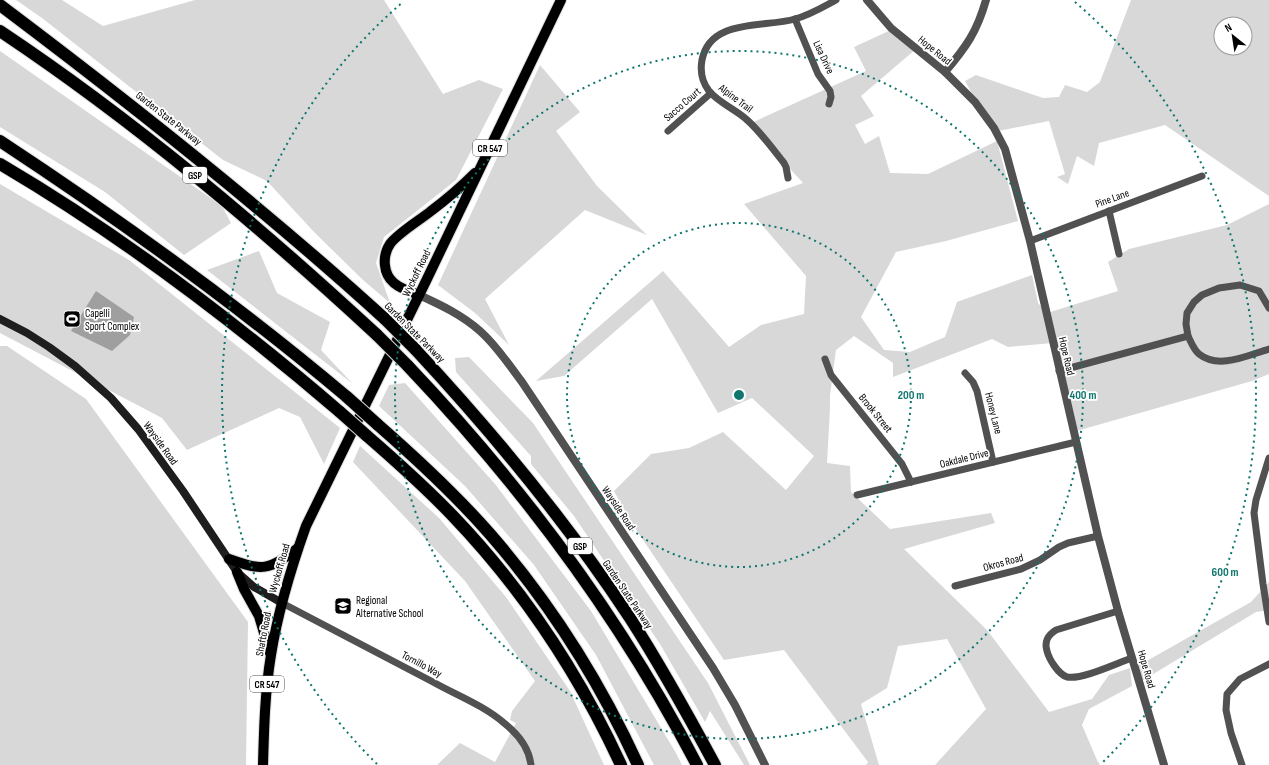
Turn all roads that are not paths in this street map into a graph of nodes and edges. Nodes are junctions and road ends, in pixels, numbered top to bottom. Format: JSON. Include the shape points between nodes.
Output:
{"nodes":[{"id":1,"x":561,"y":0,"type":"edge"},
{"id":2,"x":836,"y":0,"type":"edge"},
{"id":3,"x":868,"y":0,"type":"edge"},
{"id":4,"x":986,"y":0,"type":"edge"},
{"id":5,"x":0,"y":5,"type":"edge"},
{"id":6,"x":795,"y":19,"type":"junction"},
{"id":7,"x":0,"y":31,"type":"edge"},
{"id":8,"x":945,"y":72,"type":"junction"},
{"id":9,"x":711,"y":93,"type":"junction"},
{"id":10,"x":829,"y":104,"type":"dead end"},
{"id":11,"x":668,"y":131,"type":"dead end"},
{"id":12,"x":0,"y":141,"type":"edge"},
{"id":13,"x":0,"y":164,"type":"edge"},
{"id":14,"x":479,"y":169,"type":"junction"},
{"id":15,"x":1202,"y":176,"type":"dead end"},
{"id":16,"x":788,"y":178,"type":"dead end"},
{"id":17,"x":1109,"y":211,"type":"junction"},
{"id":18,"x":1030,"y":241,"type":"junction"},
{"id":19,"x":1119,"y":254,"type":"dead end"},
{"id":20,"x":419,"y":295,"type":"junction"},
{"id":21,"x":1269,"y":308,"type":"edge"},
{"id":22,"x":0,"y":319,"type":"edge"},
{"id":23,"x":1188,"y":336,"type":"junction"},
{"id":24,"x":1269,"y":349,"type":"edge"},
{"id":25,"x":825,"y":358,"type":"dead end"},
{"id":26,"x":1059,"y":371,"type":"junction"},
{"id":27,"x":965,"y":373,"type":"dead end"},
{"id":28,"x":1076,"y":442,"type":"junction"},
{"id":29,"x":1269,"y":458,"type":"edge"},
{"id":30,"x":993,"y":462,"type":"junction"},
{"id":31,"x":911,"y":482,"type":"junction"},
{"id":32,"x":857,"y":495,"type":"dead end"},
{"id":33,"x":1098,"y":536,"type":"junction"},
{"id":34,"x":298,"y":548,"type":"junction"},
{"id":35,"x":229,"y":559,"type":"junction"},
{"id":36,"x":237,"y":572,"type":"junction"},
{"id":37,"x":955,"y":586,"type":"dead end"},
{"id":38,"x":282,"y":603,"type":"junction"},
{"id":39,"x":1118,"y":611,"type":"junction"},
{"id":40,"x":1269,"y":622,"type":"edge"},
{"id":41,"x":270,"y":655,"type":"junction"},
{"id":42,"x":1132,"y":658,"type":"junction"},
{"id":43,"x":1269,"y":664,"type":"edge"},
{"id":44,"x":263,"y":765,"type":"edge"},
{"id":45,"x":531,"y":765,"type":"edge"},
{"id":46,"x":621,"y":765,"type":"edge"},
{"id":47,"x":638,"y":765,"type":"edge"},
{"id":48,"x":697,"y":765,"type":"edge"},
{"id":49,"x":714,"y":765,"type":"edge"},
{"id":50,"x":765,"y":765,"type":"edge"},
{"id":51,"x":1164,"y":765,"type":"edge"},
{"id":52,"x":1242,"y":765,"type":"edge"}],
"edges":[{"from":1,"to":14,"type":"main road","name":"Wyckoff Road","number":"CR 547"},
{"from":2,"to":6,"type":"street","name":"Alpine Trail"},
{"from":3,"to":8,"type":"street","name":"Hope Road","via":[[892,28]]},
{"from":4,"to":8,"type":"street","via":[[982,16],[966,47]]},
{"from":5,"to":49,"type":"highway","name":"Garden State Parkway","number":"GSP","bridge":true,"via":[[214,171],[385,319],[415,349],[511,458],[589,559],[667,679]]},
{"from":6,"to":9,"type":"street","name":"Alpine Trail","via":[[737,28],[716,36],[705,50],[701,66],[702,78]]},
{"from":6,"to":10,"type":"street","name":"Lisa Drive","via":[[818,74],[830,92]]},
{"from":7,"to":48,"type":"highway","number":"GSP","bridge":true,"via":[[113,111],[191,172],[326,288],[407,365],[491,458],[562,548],[617,627]]},
{"from":8,"to":18,"type":"street","name":"Hope Road","via":[[975,102],[1002,142]]},
{"from":9,"to":11,"type":"street","name":"Sacco Court"},
{"from":9,"to":16,"type":"street","name":"Alpine Trail","via":[[751,123],[784,163]]},
{"from":12,"to":47,"type":"highway","bridge":true,"via":[[191,273],[347,397],[432,474],[494,539],[533,588],[592,676]]},
{"from":13,"to":46,"type":"highway","bridge":true,"via":[[170,277],[264,349],[409,473],[453,516],[522,599],[567,664]]},
{"from":14,"to":20,"type":"main road","name":"Wyckoff Road","number":"CR 547"},
{"from":14,"to":20,"type":"main road","via":[[448,198],[394,240],[387,249],[384,262],[390,278],[398,286]]},
{"from":15,"to":17,"type":"street","name":"Pine Lane"},
{"from":17,"to":18,"type":"street","name":"Pine Lane"},
{"from":17,"to":19,"type":"street"},
{"from":18,"to":26,"type":"street","name":"Hope Road"},
{"from":20,"to":34,"type":"main road","name":"Wyckoff Road","number":"CR 547","via":[[314,508]]},
{"from":20,"to":50,"type":"street","name":"Wayside Road","via":[[447,308],[480,331],[522,382],[713,668]]},
{"from":21,"to":23,"type":"street","via":[[1259,291],[1240,285],[1220,288],[1202,295],[1194,302],[1187,313]]},
{"from":22,"to":35,"type":"main road","name":"Wayside Road","via":[[49,347],[111,398],[138,429]]},
{"from":23,"to":24,"type":"street","via":[[1199,354],[1212,360],[1234,360]]},
{"from":23,"to":26,"type":"street"},
{"from":25,"to":31,"type":"street","name":"Brook Street","via":[[830,375],[902,464]]},
{"from":26,"to":28,"type":"street","name":"Hope Road"},
{"from":27,"to":30,"type":"street","name":"Honey Lane","via":[[975,386]]},
{"from":28,"to":30,"type":"street","name":"Oakdale Drive"},
{"from":28,"to":33,"type":"street","name":"Hope Road"},
{"from":29,"to":40,"type":"street","via":[[1254,513]]},
{"from":30,"to":31,"type":"street","name":"Oakdale Drive"},
{"from":31,"to":32,"type":"street","name":"Oakdale Drive"},
{"from":33,"to":37,"type":"street","name":"Okros Road","via":[[1068,543],[1021,569]]},
{"from":33,"to":39,"type":"street","name":"Hope Road"},
{"from":34,"to":35,"type":"main road","via":[[268,567],[254,567]]},
{"from":34,"to":38,"type":"main road","name":"Wyckoff Road","number":"CR 547"},
{"from":35,"to":36,"type":"main road","name":"Wayside Road"},
{"from":36,"to":38,"type":"main road","name":"Wayside Road","via":[[254,587]]},
{"from":36,"to":41,"type":"main road","via":[[259,616]]},
{"from":38,"to":41,"type":"main road","name":"Shafto Road","number":"CR 547"},
{"from":38,"to":45,"type":"street","name":"Tornillo Way","via":[[483,708],[504,722],[523,741]]},
{"from":39,"to":42,"type":"street","name":"Hope Road"},
{"from":39,"to":42,"type":"street","via":[[1056,630],[1046,640],[1047,652],[1059,670],[1069,677],[1088,674]]},
{"from":41,"to":44,"type":"main road","name":"Shafto Road","number":"CR 547"},
{"from":42,"to":51,"type":"street","name":"Hope Road"},
{"from":43,"to":52,"type":"street","via":[[1240,679],[1227,694],[1226,710]]}]}
